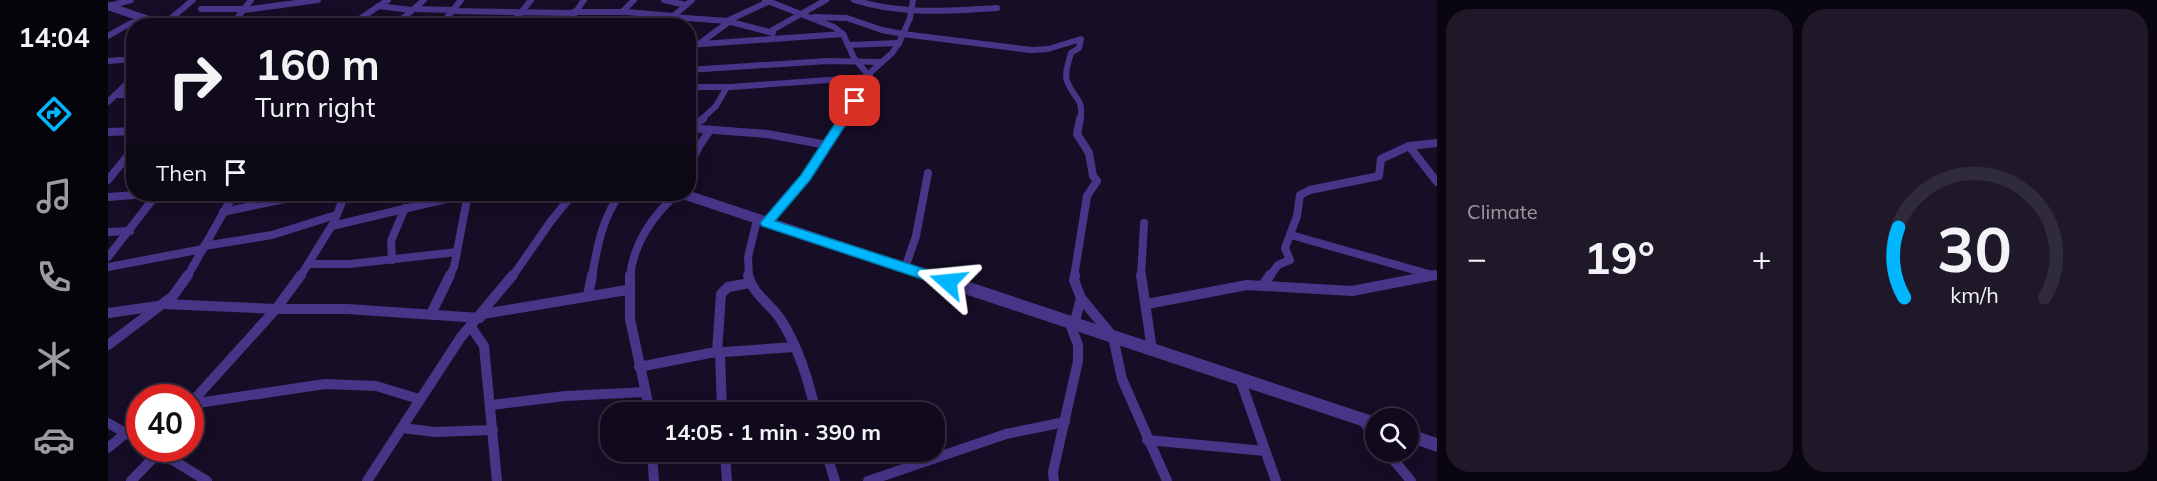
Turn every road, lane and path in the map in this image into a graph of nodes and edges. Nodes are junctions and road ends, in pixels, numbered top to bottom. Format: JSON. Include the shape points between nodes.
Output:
{"nodes":[{"id":1,"x":131,"y":0,"type":"edge"},
{"id":2,"x":193,"y":0,"type":"edge"},
{"id":3,"x":251,"y":0,"type":"edge"},
{"id":4,"x":318,"y":0,"type":"edge"},
{"id":5,"x":388,"y":0,"type":"edge"},
{"id":6,"x":424,"y":0,"type":"edge"},
{"id":7,"x":461,"y":0,"type":"edge"},
{"id":8,"x":531,"y":0,"type":"edge"},
{"id":9,"x":584,"y":0,"type":"edge"},
{"id":10,"x":634,"y":0,"type":"edge"},
{"id":11,"x":664,"y":0,"type":"edge"},
{"id":12,"x":826,"y":0,"type":"edge"},
{"id":13,"x":854,"y":0,"type":"edge"},
{"id":14,"x":914,"y":0,"type":"edge"},
{"id":15,"x":769,"y":1,"type":"edge"},
{"id":16,"x":689,"y":2,"type":"edge"},
{"id":17,"x":378,"y":6,"type":"junction"},
{"id":18,"x":109,"y":7,"type":"edge"},
{"id":19,"x":997,"y":8,"type":"dead end"},
{"id":20,"x":201,"y":9,"type":"dead end"},
{"id":21,"x":413,"y":9,"type":"junction"},
{"id":22,"x":912,"y":9,"type":"junction"},
{"id":23,"x":245,"y":10,"type":"junction"},
{"id":24,"x":452,"y":11,"type":"junction"},
{"id":25,"x":522,"y":12,"type":"junction"},
{"id":26,"x":622,"y":12,"type":"junction"},
{"id":27,"x":573,"y":13,"type":"junction"},
{"id":28,"x":801,"y":13,"type":"junction"},
{"id":29,"x":673,"y":17,"type":"junction"},
{"id":30,"x":814,"y":17,"type":"junction"},
{"id":31,"x":144,"y":18,"type":"edge"},
{"id":32,"x":172,"y":18,"type":"edge"},
{"id":33,"x":238,"y":18,"type":"edge"},
{"id":34,"x":361,"y":18,"type":"edge"},
{"id":35,"x":403,"y":18,"type":"edge"},
{"id":36,"x":446,"y":18,"type":"edge"},
{"id":37,"x":517,"y":18,"type":"edge"},
{"id":38,"x":570,"y":18,"type":"edge"},
{"id":39,"x":687,"y":18,"type":"edge"},
{"id":40,"x":696,"y":19,"type":"edge"},
{"id":41,"x":728,"y":21,"type":"junction"},
{"id":42,"x":126,"y":26,"type":"edge"},
{"id":43,"x":769,"y":32,"type":"junction"},
{"id":44,"x":843,"y":34,"type":"junction"},
{"id":45,"x":903,"y":34,"type":"junction"},
{"id":46,"x":108,"y":36,"type":"edge"},
{"id":47,"x":789,"y":38,"type":"junction"},
{"id":48,"x":898,"y":43,"type":"junction"},
{"id":49,"x":696,"y":44,"type":"edge"},
{"id":50,"x":699,"y":44,"type":"junction"},
{"id":51,"x":848,"y":45,"type":"junction"},
{"id":52,"x":126,"y":60,"type":"edge"},
{"id":53,"x":108,"y":61,"type":"edge"},
{"id":54,"x":856,"y":61,"type":"junction"},
{"id":55,"x":881,"y":62,"type":"junction"},
{"id":56,"x":696,"y":70,"type":"edge"},
{"id":57,"x":870,"y":77,"type":"junction"},
{"id":58,"x":126,"y":85,"type":"edge"},
{"id":59,"x":696,"y":86,"type":"edge"},
{"id":60,"x":726,"y":87,"type":"junction"},
{"id":61,"x":115,"y":95,"type":"junction"},
{"id":62,"x":126,"y":95,"type":"edge"},
{"id":63,"x":108,"y":102,"type":"edge"},
{"id":64,"x":696,"y":124,"type":"edge"},
{"id":65,"x":696,"y":129,"type":"edge"},
{"id":66,"x":710,"y":130,"type":"junction"},
{"id":67,"x":126,"y":131,"type":"edge"},
{"id":68,"x":108,"y":132,"type":"edge"},
{"id":69,"x":1437,"y":143,"type":"edge"},
{"id":70,"x":827,"y":145,"type":"junction"},
{"id":71,"x":1409,"y":146,"type":"junction"},
{"id":72,"x":696,"y":152,"type":"edge"},
{"id":73,"x":126,"y":158,"type":"edge"},
{"id":74,"x":928,"y":172,"type":"dead end"},
{"id":75,"x":108,"y":180,"type":"edge"},
{"id":76,"x":1437,"y":182,"type":"edge"},
{"id":77,"x":126,"y":196,"type":"edge"},
{"id":78,"x":108,"y":197,"type":"edge"},
{"id":79,"x":696,"y":198,"type":"edge"},
{"id":80,"x":152,"y":201,"type":"edge"},
{"id":81,"x":230,"y":201,"type":"edge"},
{"id":82,"x":275,"y":201,"type":"edge"},
{"id":83,"x":342,"y":201,"type":"edge"},
{"id":84,"x":436,"y":201,"type":"edge"},
{"id":85,"x":466,"y":201,"type":"edge"},
{"id":86,"x":566,"y":201,"type":"edge"},
{"id":87,"x":615,"y":201,"type":"edge"},
{"id":88,"x":668,"y":201,"type":"edge"},
{"id":89,"x":405,"y":208,"type":"junction"},
{"id":90,"x":223,"y":212,"type":"junction"},
{"id":91,"x":336,"y":215,"type":"junction"},
{"id":92,"x":762,"y":221,"type":"junction"},
{"id":93,"x":1144,"y":223,"type":"dead end"},
{"id":94,"x":332,"y":226,"type":"junction"},
{"id":95,"x":130,"y":231,"type":"junction"},
{"id":96,"x":108,"y":232,"type":"edge"},
{"id":97,"x":1291,"y":235,"type":"junction"},
{"id":98,"x":204,"y":247,"type":"junction"},
{"id":99,"x":457,"y":252,"type":"junction"},
{"id":100,"x":108,"y":257,"type":"edge"},
{"id":101,"x":392,"y":260,"type":"junction"},
{"id":102,"x":309,"y":264,"type":"junction"},
{"id":103,"x":108,"y":267,"type":"edge"},
{"id":104,"x":905,"y":268,"type":"junction"},
{"id":105,"x":1436,"y":275,"type":"edge"},
{"id":106,"x":750,"y":283,"type":"junction"},
{"id":107,"x":1264,"y":284,"type":"junction"},
{"id":108,"x":627,"y":290,"type":"junction"},
{"id":109,"x":588,"y":296,"type":"junction"},
{"id":110,"x":1081,"y":298,"type":"junction"},
{"id":111,"x":1147,"y":304,"type":"junction"},
{"id":112,"x":161,"y":305,"type":"junction"},
{"id":113,"x":276,"y":309,"type":"junction"},
{"id":114,"x":108,"y":313,"type":"edge"},
{"id":115,"x":431,"y":314,"type":"junction"},
{"id":116,"x":481,"y":316,"type":"junction"},
{"id":117,"x":1072,"y":324,"type":"junction"},
{"id":118,"x":471,"y":327,"type":"junction"},
{"id":119,"x":1113,"y":337,"type":"junction"},
{"id":120,"x":108,"y":345,"type":"edge"},
{"id":121,"x":794,"y":347,"type":"junction"},
{"id":122,"x":1152,"y":350,"type":"junction"},
{"id":123,"x":719,"y":352,"type":"junction"},
{"id":124,"x":639,"y":367,"type":"junction"},
{"id":125,"x":1240,"y":379,"type":"junction"},
{"id":126,"x":204,"y":389,"type":"edge"},
{"id":127,"x":645,"y":392,"type":"junction"},
{"id":128,"x":419,"y":399,"type":"junction"},
{"id":129,"x":204,"y":402,"type":"edge"},
{"id":130,"x":648,"y":402,"type":"edge"},
{"id":131,"x":721,"y":402,"type":"edge"},
{"id":132,"x":813,"y":402,"type":"edge"},
{"id":133,"x":491,"y":405,"type":"junction"},
{"id":134,"x":1362,"y":420,"type":"junction"},
{"id":135,"x":1365,"y":421,"type":"edge"},
{"id":136,"x":1065,"y":422,"type":"junction"},
{"id":137,"x":108,"y":423,"type":"edge"},
{"id":138,"x":1365,"y":424,"type":"edge"},
{"id":139,"x":402,"y":428,"type":"junction"},
{"id":140,"x":494,"y":430,"type":"junction"},
{"id":141,"x":126,"y":433,"type":"joint"},
{"id":142,"x":1419,"y":439,"type":"edge"},
{"id":143,"x":1148,"y":440,"type":"junction"},
{"id":144,"x":1437,"y":445,"type":"edge"},
{"id":145,"x":108,"y":448,"type":"edge"},
{"id":146,"x":1265,"y":451,"type":"junction"},
{"id":147,"x":146,"y":462,"type":"edge"},
{"id":148,"x":175,"y":462,"type":"edge"},
{"id":149,"x":653,"y":462,"type":"edge"},
{"id":150,"x":726,"y":462,"type":"edge"},
{"id":151,"x":829,"y":462,"type":"edge"},
{"id":152,"x":1395,"y":462,"type":"edge"},
{"id":153,"x":131,"y":481,"type":"edge"},
{"id":154,"x":207,"y":481,"type":"edge"},
{"id":155,"x":367,"y":481,"type":"edge"},
{"id":156,"x":497,"y":481,"type":"edge"},
{"id":157,"x":654,"y":481,"type":"edge"},
{"id":158,"x":728,"y":481,"type":"edge"},
{"id":159,"x":836,"y":481,"type":"edge"},
{"id":160,"x":868,"y":481,"type":"edge"},
{"id":161,"x":1054,"y":481,"type":"edge"},
{"id":162,"x":1167,"y":481,"type":"edge"},
{"id":163,"x":1276,"y":481,"type":"edge"},
{"id":164,"x":1411,"y":481,"type":"edge"}],
"edges":[{"from":1,"to":18,"type":"street"},
{"from":2,"to":32,"type":"street"},
{"from":3,"to":23,"type":"street"},
{"from":4,"to":23,"type":"street"},
{"from":5,"to":17,"type":"street"},
{"from":6,"to":21,"type":"street"},
{"from":7,"to":24,"type":"street"},
{"from":8,"to":25,"type":"street"},
{"from":9,"to":27,"type":"street"},
{"from":10,"to":26,"type":"street"},
{"from":11,"to":16,"type":"street"},
{"from":12,"to":28,"type":"street"},
{"from":13,"to":22,"type":"street","via":[[879,7]]},
{"from":14,"to":22,"type":"street"},
{"from":15,"to":28,"type":"street"},
{"from":15,"to":41,"type":"street"},
{"from":16,"to":29,"type":"street"},
{"from":17,"to":21,"type":"street"},
{"from":17,"to":34,"type":"street"},
{"from":18,"to":31,"type":"street"},
{"from":19,"to":22,"type":"street"},
{"from":20,"to":23,"type":"street"},
{"from":21,"to":24,"type":"street"},
{"from":21,"to":35,"type":"street"},
{"from":22,"to":45,"type":"street"},
{"from":23,"to":33,"type":"street"},
{"from":24,"to":25,"type":"street"},
{"from":24,"to":36,"type":"street"},
{"from":25,"to":27,"type":"street"},
{"from":25,"to":37,"type":"street"},
{"from":26,"to":27,"type":"street"},
{"from":26,"to":29,"type":"street"},
{"from":27,"to":38,"type":"street"},
{"from":28,"to":30,"type":"street"},
{"from":28,"to":43,"type":"street"},
{"from":29,"to":39,"type":"street"},
{"from":30,"to":44,"type":"street"},
{"from":30,"to":45,"type":"street","via":[[857,20]]},
{"from":40,"to":41,"type":"street"},
{"from":41,"to":43,"type":"street"},
{"from":41,"to":50,"type":"street"},
{"from":42,"to":46,"type":"street"},
{"from":43,"to":47,"type":"street"},
{"from":44,"to":47,"type":"street"},
{"from":44,"to":51,"type":"street"},
{"from":45,"to":48,"type":"street"},
{"from":45,"to":110,"type":"street","via":[[1031,50],[1081,39],[1079,48],[1071,53],[1066,76],[1079,99],[1082,111],[1077,134],[1089,153],[1097,181],[1087,196],[1075,269],[1074,280]]},
{"from":47,"to":50,"type":"street"},
{"from":48,"to":51,"type":"street"},
{"from":48,"to":55,"type":"street"},
{"from":49,"to":50,"type":"street"},
{"from":51,"to":54,"type":"street"},
{"from":52,"to":53,"type":"street"},
{"from":54,"to":55,"type":"street"},
{"from":54,"to":56,"type":"street"},
{"from":54,"to":57,"type":"street"},
{"from":55,"to":57,"type":"street"},
{"from":57,"to":60,"type":"street"},
{"from":57,"to":70,"type":"street"},
{"from":58,"to":61,"type":"street"},
{"from":59,"to":60,"type":"street"},
{"from":60,"to":64,"type":"street","via":[[718,106]]},
{"from":61,"to":62,"type":"street"},
{"from":61,"to":63,"type":"street"},
{"from":65,"to":66,"type":"street"},
{"from":66,"to":70,"type":"street","via":[[766,134]]},
{"from":66,"to":72,"type":"street"},
{"from":67,"to":68,"type":"street"},
{"from":69,"to":71,"type":"street"},
{"from":70,"to":92,"type":"street","via":[[798,188]]},
{"from":71,"to":76,"type":"street"},
{"from":71,"to":97,"type":"street","via":[[1381,159],[1379,176],[1304,191]]},
{"from":73,"to":75,"type":"street"},
{"from":74,"to":104,"type":"street","via":[[916,236]]},
{"from":77,"to":78,"type":"street"},
{"from":79,"to":92,"type":"street"},
{"from":80,"to":95,"type":"street"},
{"from":81,"to":90,"type":"street"},
{"from":82,"to":90,"type":"street"},
{"from":83,"to":91,"type":"street"},
{"from":84,"to":89,"type":"street"},
{"from":85,"to":99,"type":"street"},
{"from":86,"to":116,"type":"street"},
{"from":87,"to":109,"type":"street","via":[[600,229]]},
{"from":88,"to":108,"type":"street","via":[[639,242]]},
{"from":89,"to":94,"type":"street"},
{"from":89,"to":101,"type":"street","via":[[391,244]]},
{"from":90,"to":98,"type":"street"},
{"from":91,"to":94,"type":"street"},
{"from":91,"to":98,"type":"street","via":[[288,232]]},
{"from":92,"to":104,"type":"street"},
{"from":92,"to":106,"type":"street","via":[[748,268]]},
{"from":93,"to":111,"type":"street","via":[[1141,277]]},
{"from":94,"to":102,"type":"street"},
{"from":95,"to":96,"type":"street"},
{"from":95,"to":100,"type":"street"},
{"from":97,"to":105,"type":"street"},
{"from":97,"to":107,"type":"street","via":[[1285,248],[1290,260],[1278,265]]},
{"from":98,"to":103,"type":"street"},
{"from":98,"to":112,"type":"street","via":[[181,287]]},
{"from":99,"to":101,"type":"street"},
{"from":99,"to":115,"type":"street"},
{"from":101,"to":102,"type":"street"},
{"from":102,"to":113,"type":"street"},
{"from":104,"to":117,"type":"street"},
{"from":105,"to":107,"type":"street","via":[[1341,291]]},
{"from":106,"to":121,"type":"street","via":[[779,317]]},
{"from":106,"to":123,"type":"street","via":[[728,287],[721,294]]},
{"from":107,"to":111,"type":"street"},
{"from":108,"to":109,"type":"street"},
{"from":108,"to":124,"type":"street"},
{"from":109,"to":116,"type":"street"},
{"from":110,"to":117,"type":"street"},
{"from":110,"to":119,"type":"street"},
{"from":111,"to":122,"type":"street"},
{"from":112,"to":113,"type":"street"},
{"from":112,"to":114,"type":"street"},
{"from":112,"to":120,"type":"street"},
{"from":113,"to":115,"type":"street"},
{"from":113,"to":126,"type":"street"},
{"from":115,"to":116,"type":"street"},
{"from":116,"to":118,"type":"street"},
{"from":117,"to":119,"type":"street"},
{"from":117,"to":136,"type":"street","via":[[1078,361]]},
{"from":118,"to":128,"type":"street"},
{"from":118,"to":133,"type":"street","via":[[484,346]]},
{"from":119,"to":122,"type":"street"},
{"from":119,"to":143,"type":"street","via":[[1122,379]]},
{"from":121,"to":123,"type":"street"},
{"from":121,"to":132,"type":"street"},
{"from":122,"to":125,"type":"street"},
{"from":123,"to":124,"type":"street"},
{"from":123,"to":131,"type":"street"},
{"from":124,"to":127,"type":"street"},
{"from":125,"to":134,"type":"street"},
{"from":125,"to":146,"type":"street"},
{"from":127,"to":130,"type":"street"},
{"from":127,"to":133,"type":"street"},
{"from":128,"to":129,"type":"street","via":[[371,385],[340,384]]},
{"from":128,"to":139,"type":"street"},
{"from":133,"to":140,"type":"street"},
{"from":134,"to":135,"type":"street"},
{"from":134,"to":138,"type":"street"},
{"from":136,"to":160,"type":"street","via":[[1006,434]]},
{"from":136,"to":161,"type":"street"},
{"from":137,"to":141,"type":"street"},
{"from":139,"to":140,"type":"street","via":[[435,432]]},
{"from":139,"to":155,"type":"street"},
{"from":140,"to":156,"type":"street"},
{"from":141,"to":145,"type":"street"},
{"from":142,"to":144,"type":"street"},
{"from":143,"to":146,"type":"street"},
{"from":143,"to":162,"type":"street"},
{"from":146,"to":163,"type":"street"},
{"from":147,"to":153,"type":"street"},
{"from":148,"to":154,"type":"street"},
{"from":149,"to":157,"type":"street"},
{"from":150,"to":158,"type":"street"},
{"from":151,"to":159,"type":"street"},
{"from":152,"to":164,"type":"street"}]}
